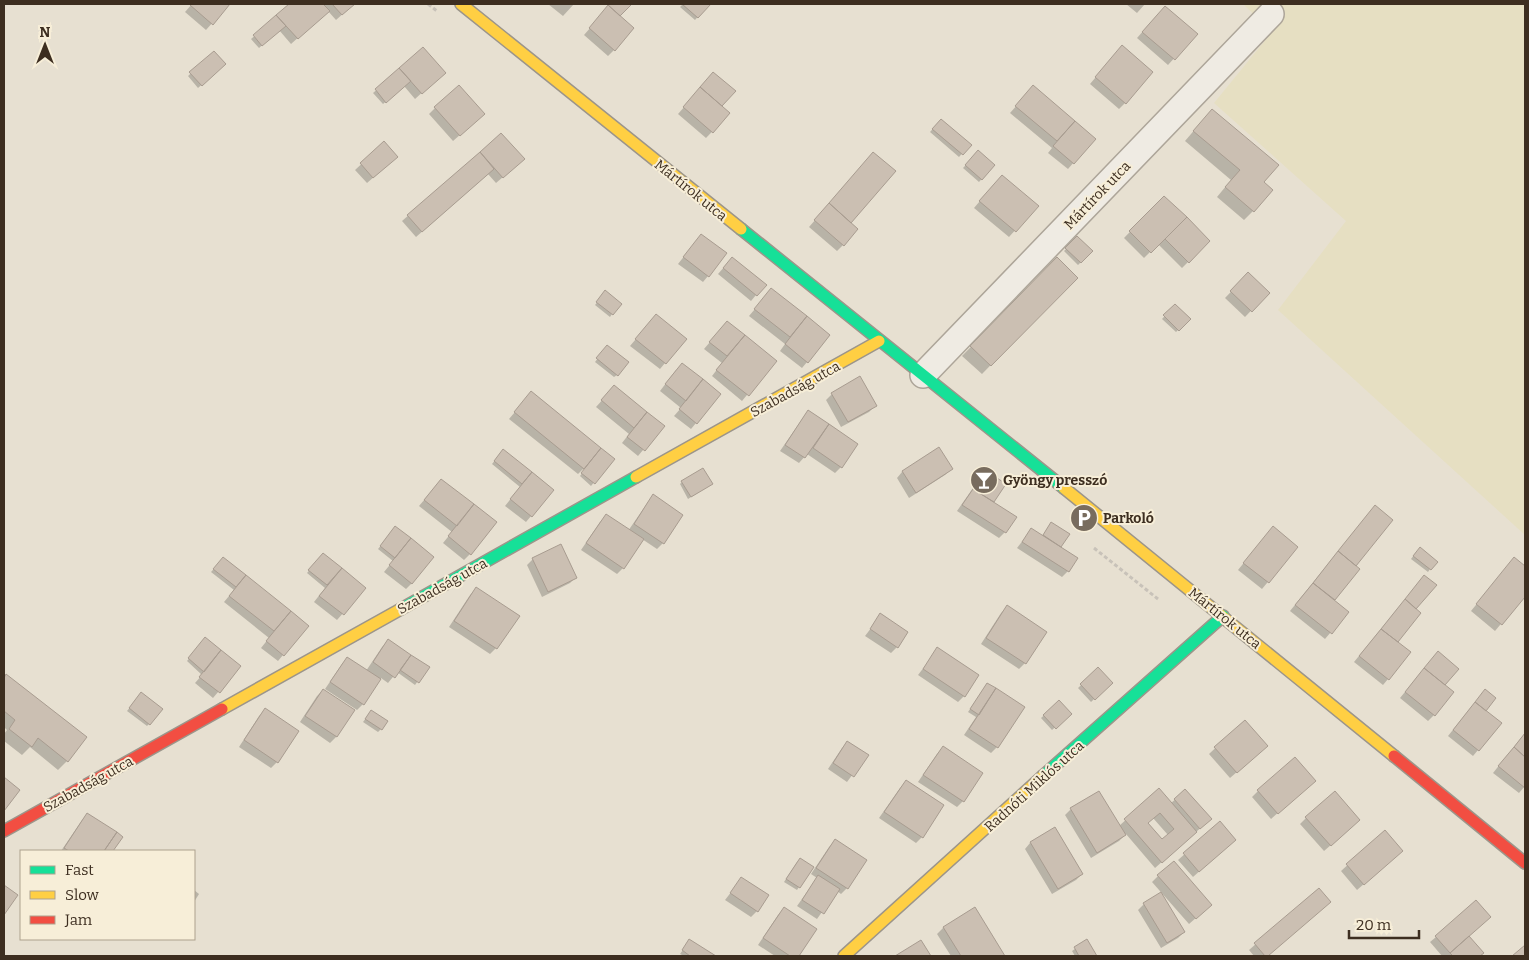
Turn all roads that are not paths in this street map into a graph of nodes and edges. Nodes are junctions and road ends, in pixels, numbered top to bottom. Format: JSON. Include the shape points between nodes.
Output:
{"nodes":[{"id":1,"x":461,"y":4,"type":"edge"},
{"id":2,"x":1271,"y":14,"type":"dead end"},
{"id":3,"x":879,"y":341,"type":"junction"},
{"id":4,"x":923,"y":375,"type":"junction"},
{"id":5,"x":1223,"y":616,"type":"junction"},
{"id":6,"x":4,"y":831,"type":"edge"},
{"id":7,"x":1525,"y":863,"type":"edge"},
{"id":8,"x":844,"y":956,"type":"edge"}],
"edges":[{"from":1,"to":3,"type":"street","name":"Mártírok utca"},
{"from":2,"to":4,"type":"street","name":"Mártírok utca"},
{"from":3,"to":4,"type":"street","name":"Mártírok utca"},
{"from":3,"to":6,"type":"street","name":"Szabadság utca"},
{"from":4,"to":5,"type":"street","name":"Mártírok utca"},
{"from":5,"to":7,"type":"street","name":"Mártírok utca"},
{"from":5,"to":8,"type":"street","name":"Radnóti Miklós utca"}]}
